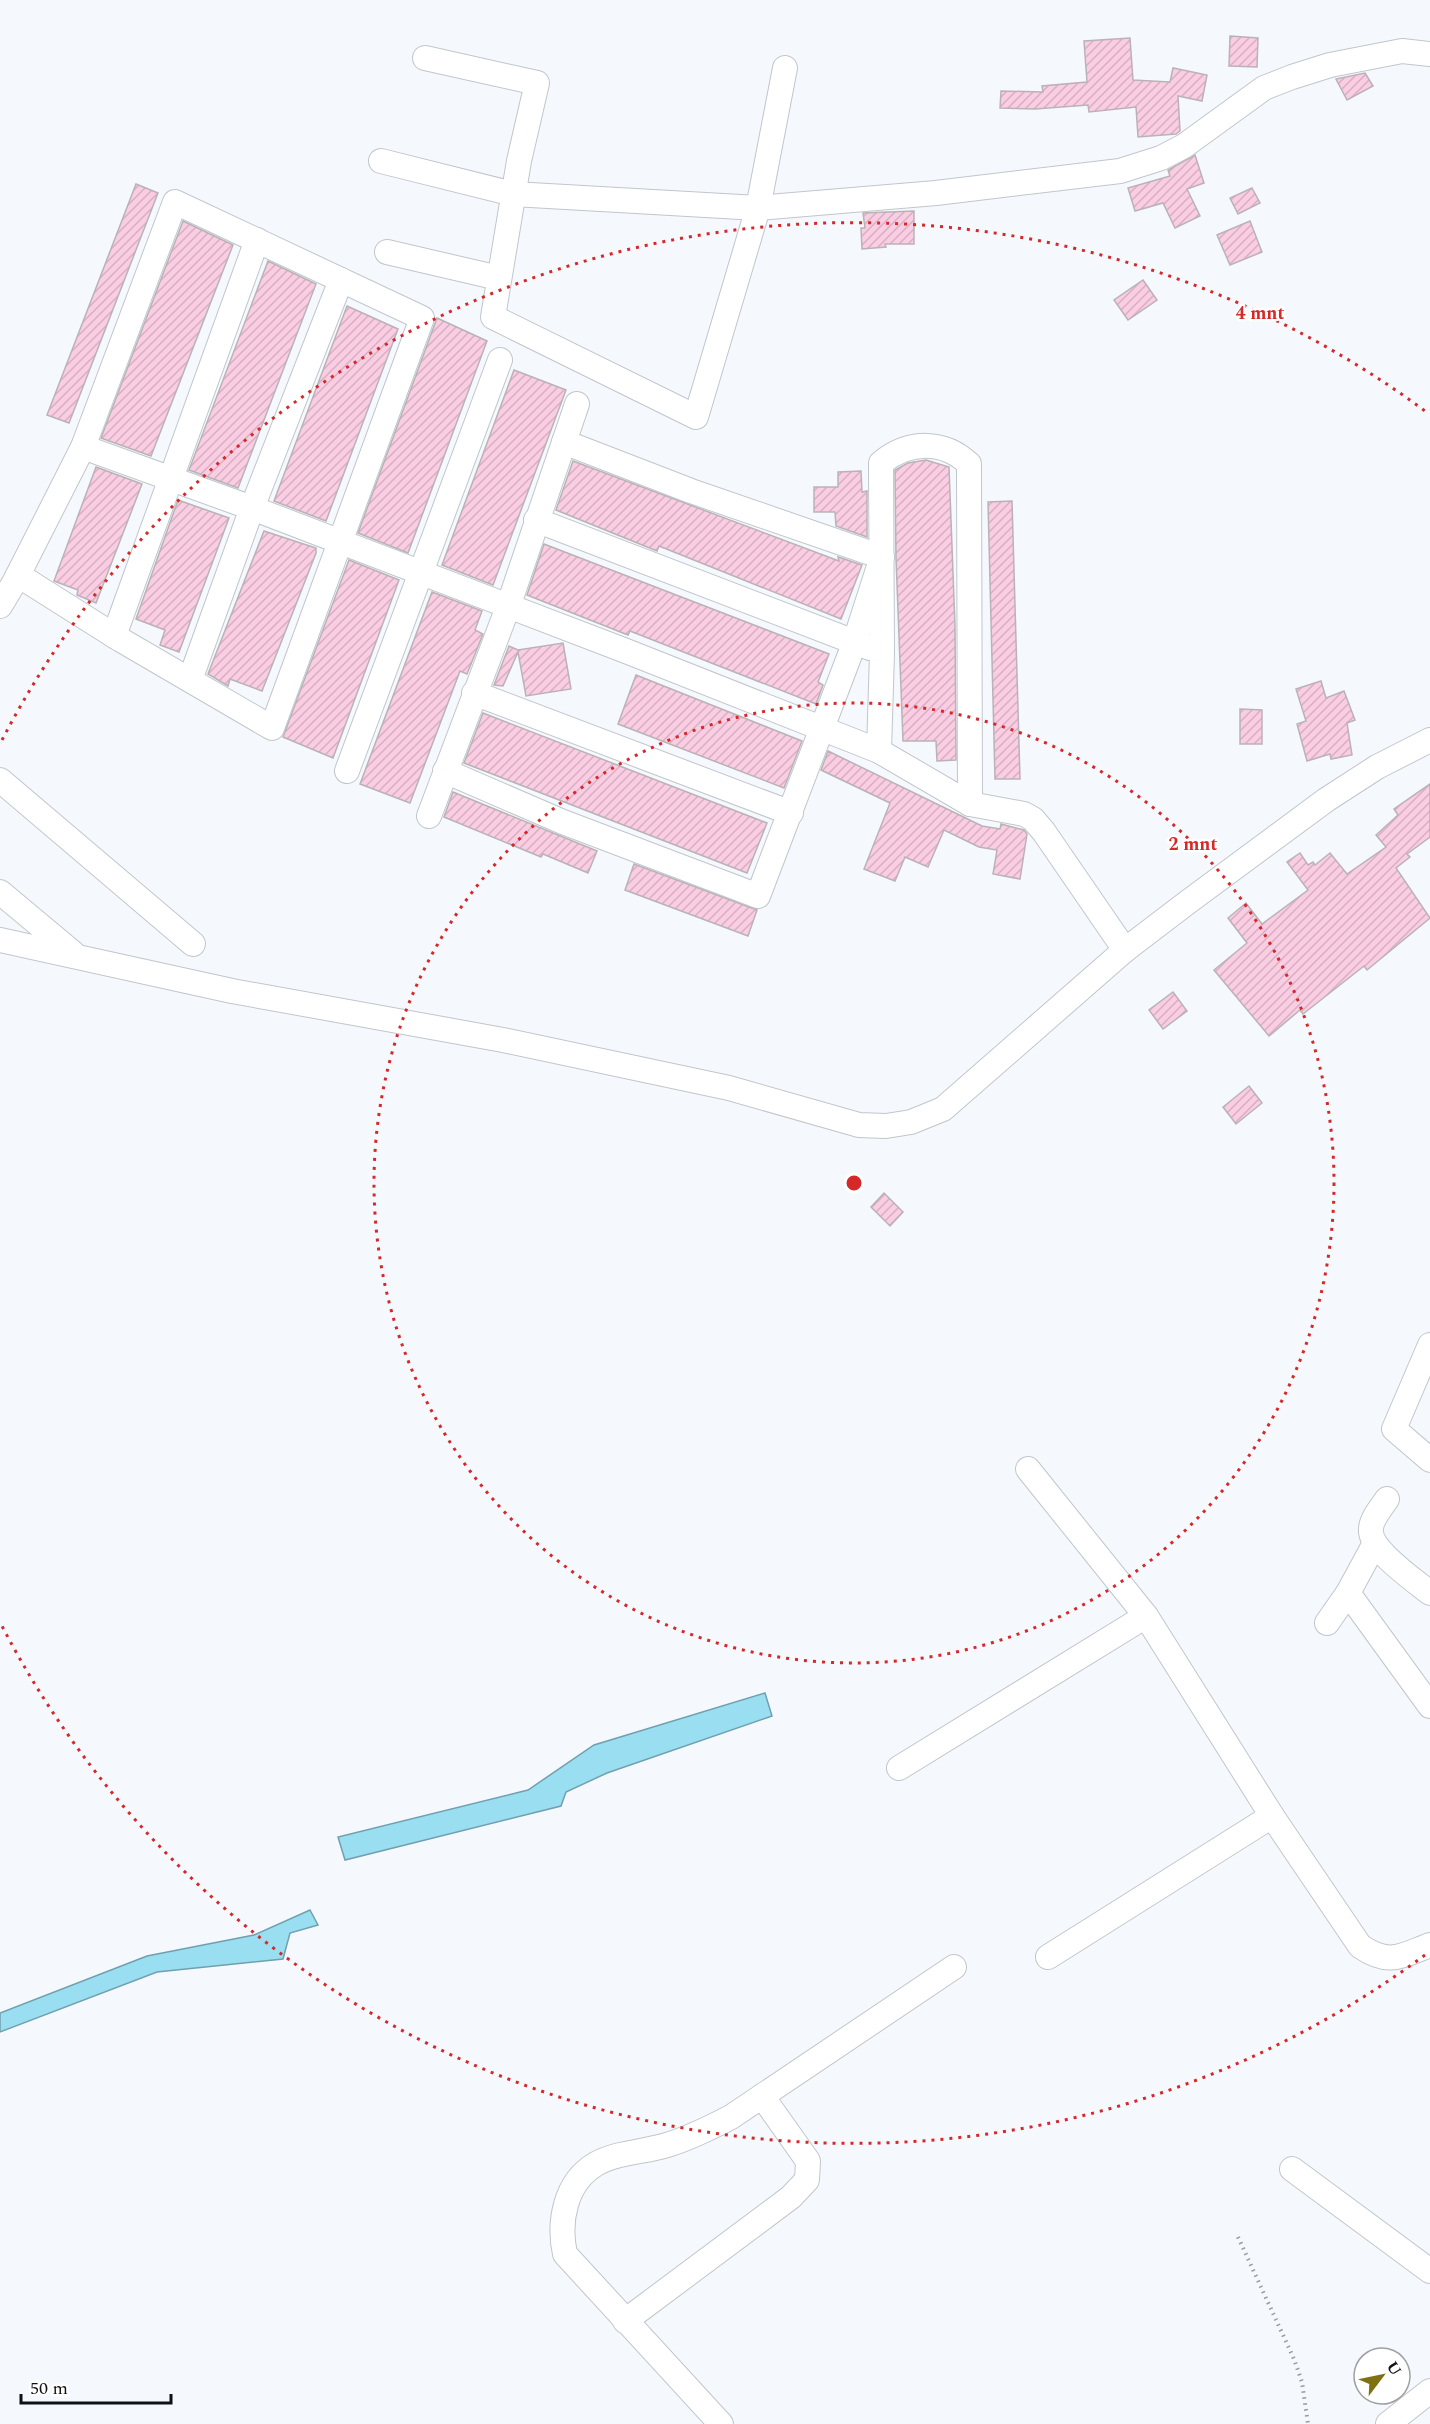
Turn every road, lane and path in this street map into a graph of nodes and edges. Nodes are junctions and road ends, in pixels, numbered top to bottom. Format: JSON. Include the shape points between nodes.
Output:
{"nodes":[{"id":1,"x":1430,"y":54,"type":"edge"},
{"id":2,"x":425,"y":58,"type":"dead end"},
{"id":3,"x":785,"y":68,"type":"dead end"},
{"id":4,"x":381,"y":161,"type":"dead end"},
{"id":5,"x":513,"y":194,"type":"junction"},
{"id":6,"x":758,"y":208,"type":"junction"},
{"id":7,"x":257,"y":240,"type":"junction"},
{"id":8,"x":387,"y":252,"type":"dead end"},
{"id":9,"x":499,"y":278,"type":"junction"},
{"id":10,"x":341,"y":280,"type":"junction"},
{"id":11,"x":500,"y":360,"type":"dead end"},
{"id":12,"x":577,"y":404,"type":"dead end"},
{"id":13,"x":564,"y":442,"type":"junction"},
{"id":14,"x":83,"y":447,"type":"junction"},
{"id":15,"x":169,"y":478,"type":"junction"},
{"id":16,"x":252,"y":508,"type":"junction"},
{"id":17,"x":536,"y":520,"type":"junction"},
{"id":18,"x":338,"y":541,"type":"junction"},
{"id":19,"x":882,"y":556,"type":"junction"},
{"id":20,"x":421,"y":573,"type":"junction"},
{"id":21,"x":18,"y":575,"type":"junction"},
{"id":22,"x":0,"y":606,"type":"edge"},
{"id":23,"x":508,"y":607,"type":"junction"},
{"id":24,"x":114,"y":636,"type":"junction"},
{"id":25,"x":854,"y":644,"type":"junction"},
{"id":26,"x":882,"y":652,"type":"junction"},
{"id":27,"x":190,"y":680,"type":"junction"},
{"id":28,"x":474,"y":693,"type":"junction"},
{"id":29,"x":823,"y":730,"type":"junction"},
{"id":30,"x":1430,"y":740,"type":"edge"},
{"id":31,"x":879,"y":751,"type":"junction"},
{"id":32,"x":346,"y":771,"type":"dead end"},
{"id":33,"x":445,"y":771,"type":"junction"},
{"id":34,"x":0,"y":780,"type":"edge"},
{"id":35,"x":970,"y":804,"type":"junction"},
{"id":36,"x":791,"y":813,"type":"junction"},
{"id":37,"x":429,"y":816,"type":"dead end"},
{"id":38,"x":0,"y":892,"type":"edge"},
{"id":39,"x":0,"y":940,"type":"edge"},
{"id":40,"x":192,"y":944,"type":"dead end"},
{"id":41,"x":1125,"y":950,"type":"junction"},
{"id":42,"x":77,"y":957,"type":"junction"},
{"id":43,"x":1430,"y":1346,"type":"edge"},
{"id":44,"x":1430,"y":1460,"type":"edge"},
{"id":45,"x":1028,"y":1469,"type":"dead end"},
{"id":46,"x":1387,"y":1499,"type":"dead end"},
{"id":47,"x":1374,"y":1545,"type":"junction"},
{"id":48,"x":1348,"y":1593,"type":"junction"},
{"id":49,"x":1430,"y":1593,"type":"edge"},
{"id":50,"x":1146,"y":1616,"type":"junction"},
{"id":51,"x":1327,"y":1623,"type":"dead end"},
{"id":52,"x":1430,"y":1706,"type":"edge"},
{"id":53,"x":899,"y":1768,"type":"dead end"},
{"id":54,"x":1272,"y":1816,"type":"junction"},
{"id":55,"x":1430,"y":1945,"type":"edge"},
{"id":56,"x":1048,"y":1957,"type":"dead end"},
{"id":57,"x":954,"y":1967,"type":"dead end"},
{"id":58,"x":762,"y":2096,"type":"junction"},
{"id":59,"x":1292,"y":2169,"type":"dead end"},
{"id":60,"x":1238,"y":2237,"type":"dead end"},
{"id":61,"x":1430,"y":2271,"type":"edge"},
{"id":62,"x":625,"y":2321,"type":"junction"},
{"id":63,"x":1430,"y":2391,"type":"edge"},
{"id":64,"x":721,"y":2424,"type":"edge"},
{"id":65,"x":1308,"y":2424,"type":"edge"},
{"id":66,"x":1388,"y":2424,"type":"edge"}],
"edges":[{"from":1,"to":6,"type":"street","via":[[1402,51],[1330,64],[1292,77],[1264,88],[1184,146],[1120,171],[936,193]]},
{"from":2,"to":5,"type":"street","via":[[537,83]]},
{"from":3,"to":6,"type":"street"},
{"from":4,"to":5,"type":"street"},
{"from":5,"to":6,"type":"street"},
{"from":5,"to":9,"type":"street"},
{"from":6,"to":9,"type":"street","via":[[696,417],[493,317]]},
{"from":7,"to":10,"type":"street"},
{"from":7,"to":14,"type":"street","via":[[175,202]]},
{"from":7,"to":15,"type":"street"},
{"from":8,"to":9,"type":"street"},
{"from":10,"to":16,"type":"street"},
{"from":10,"to":18,"type":"street","via":[[422,318]]},
{"from":11,"to":20,"type":"street"},
{"from":12,"to":13,"type":"street"},
{"from":13,"to":17,"type":"street"},
{"from":13,"to":19,"type":"street","via":[[691,491]]},
{"from":14,"to":15,"type":"street"},
{"from":14,"to":21,"type":"street"},
{"from":15,"to":16,"type":"street"},
{"from":15,"to":24,"type":"street"},
{"from":16,"to":18,"type":"street"},
{"from":16,"to":27,"type":"street"},
{"from":17,"to":23,"type":"street"},
{"from":17,"to":25,"type":"street"},
{"from":18,"to":20,"type":"street"},
{"from":18,"to":27,"type":"street","via":[[272,728]]},
{"from":19,"to":25,"type":"street"},
{"from":19,"to":26,"type":"street"},
{"from":19,"to":35,"type":"street","via":[[881,462],[917,447],[941,446],[957,453],[969,464]]},
{"from":20,"to":23,"type":"street"},
{"from":20,"to":32,"type":"street"},
{"from":21,"to":22,"type":"street"},
{"from":21,"to":24,"type":"street"},
{"from":23,"to":28,"type":"street"},
{"from":23,"to":29,"type":"street"},
{"from":24,"to":27,"type":"street"},
{"from":25,"to":26,"type":"street"},
{"from":25,"to":29,"type":"street"},
{"from":26,"to":31,"type":"street"},
{"from":28,"to":33,"type":"street"},
{"from":28,"to":36,"type":"street"},
{"from":29,"to":31,"type":"street"},
{"from":29,"to":36,"type":"street"},
{"from":30,"to":41,"type":"street","via":[[1377,767],[1326,800]]},
{"from":31,"to":35,"type":"street"},
{"from":33,"to":36,"type":"street","via":[[563,822],[758,896]]},
{"from":33,"to":37,"type":"street"},
{"from":34,"to":40,"type":"street"},
{"from":35,"to":41,"type":"street","via":[[1033,819]]},
{"from":38,"to":42,"type":"street"},
{"from":39,"to":42,"type":"street"},
{"from":41,"to":42,"type":"street","via":[[942,1108],[911,1122],[886,1126],[860,1125],[729,1088],[503,1040],[232,991]]},
{"from":43,"to":44,"type":"street","via":[[1394,1429]]},
{"from":45,"to":50,"type":"street"},
{"from":46,"to":47,"type":"street","via":[[1372,1522]]},
{"from":47,"to":48,"type":"street"},
{"from":47,"to":49,"type":"street"},
{"from":48,"to":51,"type":"street"},
{"from":48,"to":52,"type":"street"},
{"from":50,"to":53,"type":"street"},
{"from":50,"to":54,"type":"street"},
{"from":54,"to":55,"type":"street","via":[[1360,1946],[1375,1957],[1394,1959]]},
{"from":54,"to":56,"type":"street"},
{"from":57,"to":58,"type":"street"},
{"from":58,"to":62,"type":"street","via":[[808,2161],[807,2180],[791,2197]]},
{"from":58,"to":62,"type":"street","via":[[696,2135],[595,2164],[574,2188],[561,2215],[565,2254]]},
{"from":59,"to":61,"type":"street"},
{"from":60,"to":65,"type":"path","via":[[1294,2359]]},
{"from":62,"to":64,"type":"street"},
{"from":63,"to":66,"type":"street"}]}
